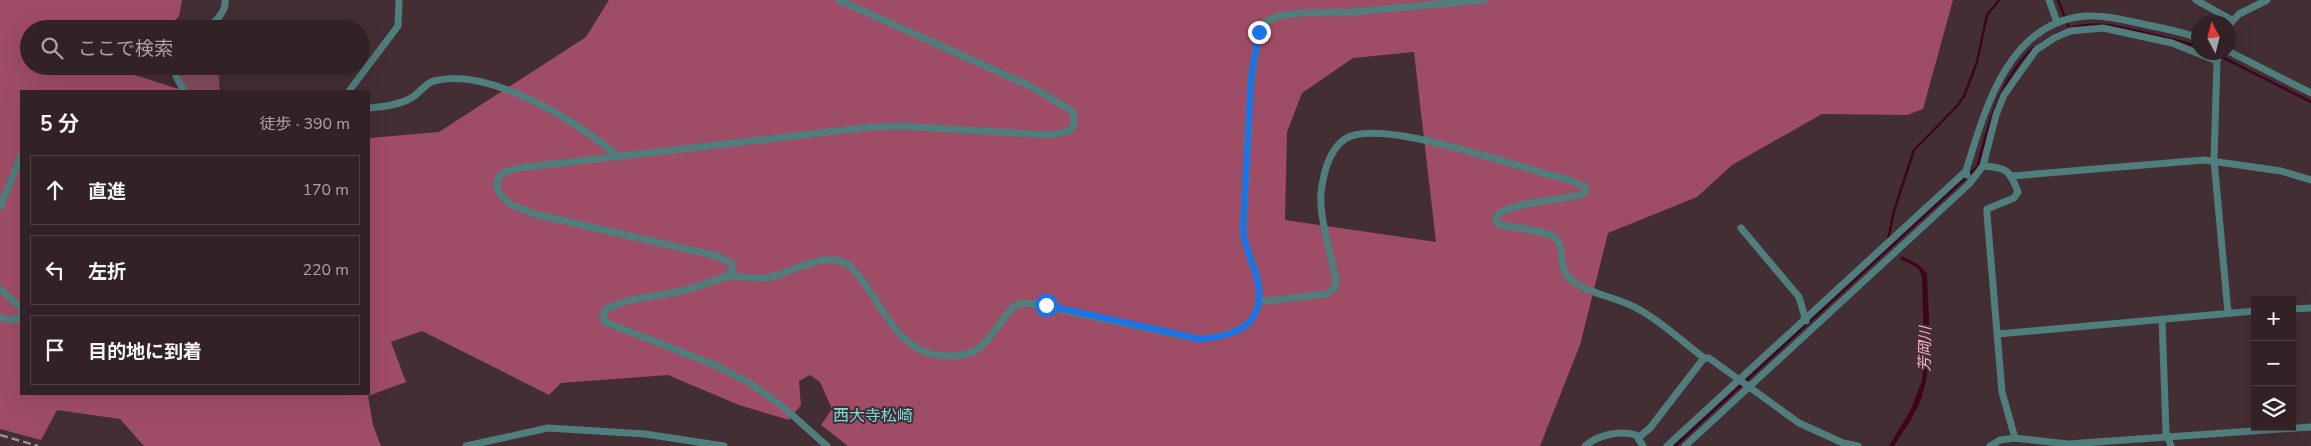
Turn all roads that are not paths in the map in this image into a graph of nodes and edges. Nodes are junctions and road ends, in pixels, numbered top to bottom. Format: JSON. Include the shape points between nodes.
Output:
{"nodes":[{"id":1,"x":225,"y":0,"type":"edge"},
{"id":2,"x":398,"y":0,"type":"edge"},
{"id":3,"x":839,"y":0,"type":"edge"},
{"id":4,"x":1484,"y":0,"type":"edge"},
{"id":5,"x":2049,"y":0,"type":"edge"},
{"id":6,"x":2196,"y":0,"type":"edge"},
{"id":7,"x":2267,"y":0,"type":"edge"},
{"id":8,"x":2218,"y":15,"type":"edge"},
{"id":9,"x":2236,"y":18,"type":"edge"},
{"id":10,"x":215,"y":20,"type":"edge"},
{"id":11,"x":2063,"y":21,"type":"junction"},
{"id":12,"x":2191,"y":36,"type":"edge"},
{"id":13,"x":2191,"y":49,"type":"edge"},
{"id":14,"x":2236,"y":55,"type":"edge"},
{"id":15,"x":2219,"y":60,"type":"edge"},
{"id":16,"x":370,"y":63,"type":"edge"},
{"id":17,"x":176,"y":75,"type":"edge"},
{"id":18,"x":361,"y":75,"type":"edge"},
{"id":19,"x":183,"y":90,"type":"edge"},
{"id":20,"x":350,"y":90,"type":"edge"},
{"id":21,"x":2311,"y":93,"type":"edge"},
{"id":22,"x":370,"y":108,"type":"edge"},
{"id":23,"x":619,"y":157,"type":"junction"},
{"id":24,"x":20,"y":158,"type":"edge"},
{"id":25,"x":2214,"y":160,"type":"junction"},
{"id":26,"x":1983,"y":166,"type":"junction"},
{"id":27,"x":2012,"y":176,"type":"junction"},
{"id":28,"x":1967,"y":177,"type":"junction"},
{"id":29,"x":2311,"y":180,"type":"edge"},
{"id":30,"x":0,"y":207,"type":"edge"},
{"id":31,"x":1741,"y":228,"type":"dead end"},
{"id":32,"x":726,"y":277,"type":"junction"},
{"id":33,"x":0,"y":288,"type":"edge"},
{"id":34,"x":1258,"y":302,"type":"junction"},
{"id":35,"x":20,"y":307,"type":"edge"},
{"id":36,"x":2296,"y":309,"type":"edge"},
{"id":37,"x":2311,"y":309,"type":"edge"},
{"id":38,"x":2251,"y":311,"type":"edge"},
{"id":39,"x":2228,"y":313,"type":"junction"},
{"id":40,"x":0,"y":317,"type":"edge"},
{"id":41,"x":20,"y":318,"type":"edge"},
{"id":42,"x":2162,"y":319,"type":"junction"},
{"id":43,"x":1809,"y":323,"type":"junction"},
{"id":44,"x":1998,"y":334,"type":"junction"},
{"id":45,"x":1704,"y":358,"type":"junction"},
{"id":46,"x":1743,"y":383,"type":"junction"},
{"id":47,"x":2311,"y":427,"type":"edge"},
{"id":48,"x":1638,"y":438,"type":"junction"},
{"id":49,"x":2014,"y":438,"type":"junction"},
{"id":50,"x":2169,"y":438,"type":"junction"},
{"id":51,"x":466,"y":446,"type":"edge"},
{"id":52,"x":724,"y":446,"type":"edge"},
{"id":53,"x":827,"y":446,"type":"edge"},
{"id":54,"x":1585,"y":446,"type":"edge"},
{"id":55,"x":1643,"y":446,"type":"edge"},
{"id":56,"x":1667,"y":446,"type":"edge"},
{"id":57,"x":1685,"y":446,"type":"edge"},
{"id":58,"x":1858,"y":446,"type":"edge"},
{"id":59,"x":1990,"y":446,"type":"edge"},
{"id":60,"x":2170,"y":446,"type":"edge"}],
"edges":[{"from":1,"to":10,"type":"street","via":[[226,5]]},
{"from":2,"to":16,"type":"street","via":[[398,26]]},
{"from":3,"to":23,"type":"street","via":[[1030,86],[1072,111],[1076,121],[1074,125],[1061,134],[1048,135],[871,127]]},
{"from":4,"to":34,"type":"street","via":[[1372,11],[1301,13],[1278,16],[1264,23],[1259,32],[1251,78],[1243,231],[1244,244],[1258,285]]},
{"from":5,"to":11,"type":"street"},
{"from":6,"to":8,"type":"street"},
{"from":7,"to":9,"type":"street","via":[[2248,8]]},
{"from":11,"to":12,"type":"street","via":[[2087,16],[2112,18]]},
{"from":11,"to":28,"type":"street","via":[[2028,41],[1995,88],[1984,111]]},
{"from":13,"to":26,"type":"street","via":[[2115,30],[2090,28],[2070,31],[2036,50],[1999,105]]},
{"from":14,"to":21,"type":"street"},
{"from":15,"to":25,"type":"street"},
{"from":17,"to":19,"type":"street"},
{"from":18,"to":20,"type":"street"},
{"from":22,"to":23,"type":"street","via":[[410,99],[438,80],[456,79],[504,87],[595,136]]},
{"from":23,"to":32,"type":"street","via":[[518,168],[498,176],[496,185],[508,203],[534,214],[717,256],[730,263],[732,270]]},
{"from":24,"to":30,"type":"street"},
{"from":25,"to":27,"type":"street"},
{"from":25,"to":29,"type":"street","via":[[2281,171]]},
{"from":25,"to":39,"type":"street"},
{"from":26,"to":27,"type":"street","via":[[2002,167]]},
{"from":26,"to":28,"type":"street"},
{"from":27,"to":44,"type":"street","via":[[2018,192],[2016,196],[1988,209]]},
{"from":28,"to":43,"type":"street"},
{"from":28,"to":43,"type":"street"},
{"from":31,"to":43,"type":"street","via":[[1798,297]]},
{"from":32,"to":34,"type":"street","via":[[760,278],[817,262],[842,261],[868,287],[904,338],[928,354],[951,357],[975,352],[1018,304],[1046,305],[1200,339],[1240,330],[1253,318]]},
{"from":32,"to":53,"type":"street","via":[[684,291],[612,306],[605,310],[604,322],[716,366],[751,384],[782,406]]},
{"from":33,"to":35,"type":"street"},
{"from":34,"to":45,"type":"street","via":[[1326,294],[1335,288],[1321,207],[1321,193],[1331,155],[1344,139],[1353,135],[1370,133],[1406,137],[1563,178],[1586,187],[1584,194],[1500,212],[1496,221],[1554,238],[1559,244],[1566,275],[1578,284],[1640,309]]},
{"from":36,"to":37,"type":"street"},
{"from":38,"to":39,"type":"street"},
{"from":39,"to":42,"type":"street"},
{"from":40,"to":41,"type":"street","via":[[7,320]]},
{"from":42,"to":44,"type":"street"},
{"from":42,"to":50,"type":"street","via":[[2166,432]]},
{"from":43,"to":46,"type":"street"},
{"from":43,"to":46,"type":"street"},
{"from":44,"to":49,"type":"street","via":[[2003,397]]},
{"from":45,"to":46,"type":"street","via":[[1714,360]]},
{"from":45,"to":48,"type":"street","via":[[1650,428]]},
{"from":46,"to":56,"type":"street"},
{"from":46,"to":57,"type":"street"},
{"from":46,"to":58,"type":"street","via":[[1799,423],[1843,443]]},
{"from":47,"to":50,"type":"street"},
{"from":48,"to":54,"type":"street","via":[[1629,433],[1608,435]]},
{"from":48,"to":55,"type":"street"},
{"from":49,"to":50,"type":"street","via":[[2068,444]]},
{"from":49,"to":59,"type":"street","via":[[2000,440]]},
{"from":50,"to":60,"type":"street"},
{"from":51,"to":52,"type":"street","via":[[560,427],[645,434]]}]}
